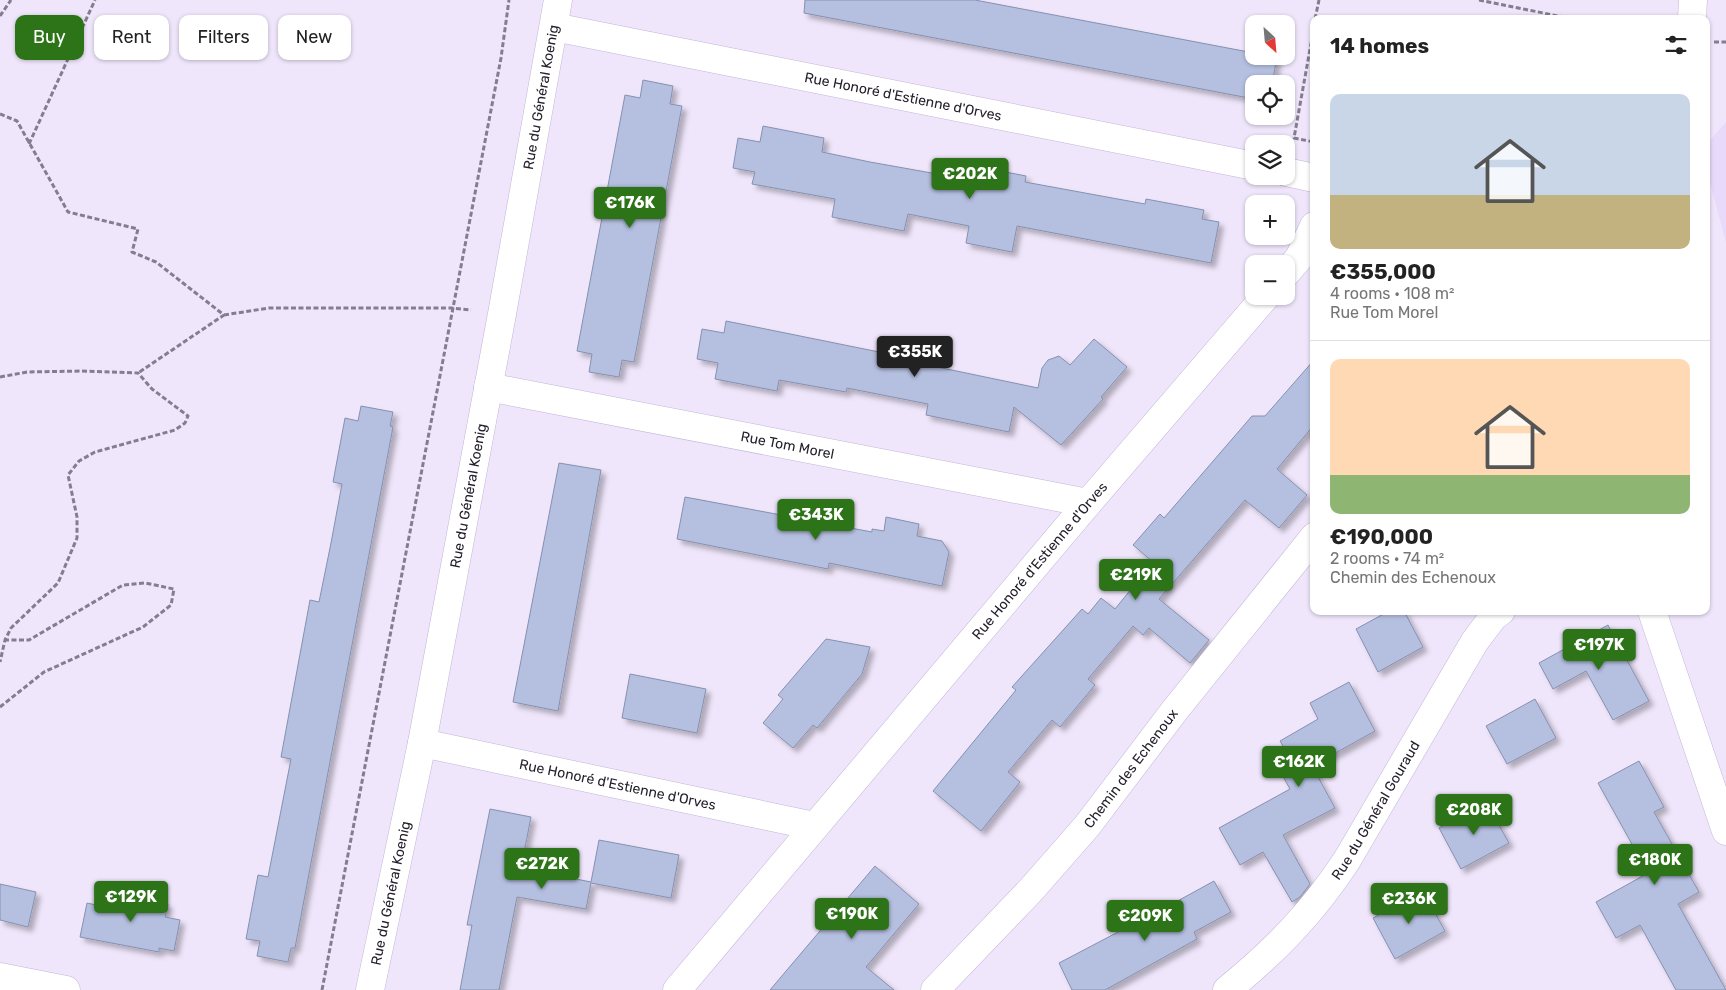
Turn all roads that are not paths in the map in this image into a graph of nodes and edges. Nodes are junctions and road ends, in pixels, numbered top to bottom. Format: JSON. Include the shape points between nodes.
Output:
{"nodes":[{"id":1,"x":558,"y":0,"type":"edge"},
{"id":2,"x":1694,"y":0,"type":"edge"},
{"id":3,"x":1692,"y":15,"type":"edge"},
{"id":4,"x":554,"y":27,"type":"junction"},
{"id":5,"x":1245,"y":164,"type":"edge"},
{"id":6,"x":1295,"y":174,"type":"edge"},
{"id":7,"x":1310,"y":177,"type":"edge"},
{"id":8,"x":1310,"y":235,"type":"edge"},
{"id":9,"x":1295,"y":263,"type":"edge"},
{"id":10,"x":1258,"y":305,"type":"edge"},
{"id":11,"x":488,"y":387,"type":"junction"},
{"id":12,"x":1088,"y":503,"type":"junction"},
{"id":13,"x":1310,"y":542,"type":"edge"},
{"id":14,"x":1495,"y":615,"type":"edge"},
{"id":15,"x":1653,"y":615,"type":"edge"},
{"id":16,"x":422,"y":743,"type":"junction"},
{"id":17,"x":814,"y":826,"type":"junction"},
{"id":18,"x":1726,"y":831,"type":"edge"},
{"id":19,"x":0,"y":977,"type":"edge"},
{"id":20,"x":66,"y":990,"type":"edge"},
{"id":21,"x":370,"y":990,"type":"edge"},
{"id":22,"x":678,"y":990,"type":"edge"},
{"id":23,"x":935,"y":990,"type":"edge"},
{"id":24,"x":1227,"y":990,"type":"edge"}],
"edges":[{"from":1,"to":4,"type":"street","name":"Rue du Général Koenig"},
{"from":2,"to":3,"type":"street"},
{"from":4,"to":5,"type":"street","name":"Rue Honoré d'Estienne d'Orves"},
{"from":4,"to":11,"type":"street","name":"Rue du Général Koenig"},
{"from":6,"to":7,"type":"street"},
{"from":8,"to":9,"type":"street"},
{"from":10,"to":12,"type":"street","name":"Rue Honoré d'Estienne d'Orves"},
{"from":11,"to":12,"type":"street","name":"Rue Tom Morel"},
{"from":11,"to":16,"type":"street","name":"Rue du Général Koenig"},
{"from":12,"to":17,"type":"street","name":"Rue Honoré d'Estienne d'Orves"},
{"from":13,"to":23,"type":"street","name":"Chemin des Echenoux","via":[[1087,826]]},
{"from":14,"to":24,"type":"street","name":"Rue du Général Gouraud","via":[[1475,641],[1326,893],[1295,929]]},
{"from":15,"to":18,"type":"street"},
{"from":16,"to":17,"type":"street","name":"Rue Honoré d'Estienne d'Orves"},
{"from":16,"to":21,"type":"street","name":"Rue du Général Koenig"},
{"from":17,"to":22,"type":"street","name":"Rue Honoré d'Estienne d'Orves"},
{"from":19,"to":20,"type":"street"}]}
